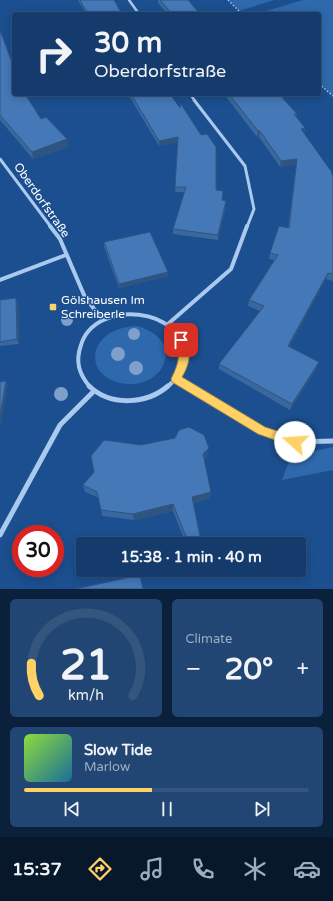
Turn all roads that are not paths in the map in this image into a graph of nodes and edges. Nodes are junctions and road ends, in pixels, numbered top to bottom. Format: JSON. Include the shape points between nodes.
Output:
{"nodes":[{"id":1,"x":129,"y":0,"type":"edge"},
{"id":2,"x":138,"y":12,"type":"edge"},
{"id":3,"x":192,"y":96,"type":"edge"},
{"id":4,"x":0,"y":158,"type":"edge"},
{"id":5,"x":66,"y":255,"type":"junction"},
{"id":6,"x":0,"y":280,"type":"edge"},
{"id":7,"x":102,"y":320,"type":"junction"},
{"id":8,"x":168,"y":324,"type":"junction"},
{"id":9,"x":176,"y":379,"type":"junction"},
{"id":10,"x":94,"y":391,"type":"junction"},
{"id":11,"x":333,"y":441,"type":"edge"},
{"id":12,"x":0,"y":535,"type":"edge"}],
"edges":[{"from":1,"to":2,"type":"street"},
{"from":3,"to":8,"type":"street","via":[[245,166],[254,210],[231,269]]},
{"from":4,"to":5,"type":"street","name":"Oberdorfstraße","via":[[60,239]]},
{"from":5,"to":6,"type":"street","name":"Oberdorfstraße"},
{"from":5,"to":7,"type":"street","name":"Oberdorfstraße","via":[[84,295]]},
{"from":7,"to":8,"type":"street","via":[[136,313],[148,315]]},
{"from":7,"to":10,"type":"street","via":[[83,337],[78,348],[79,371]]},
{"from":8,"to":9,"type":"street","via":[[176,332],[184,350],[184,360]]},
{"from":9,"to":10,"type":"street","via":[[157,395],[131,401],[105,397]]},
{"from":9,"to":11,"type":"street","via":[[262,431],[295,442]]},
{"from":10,"to":12,"type":"street","via":[[60,424]]}]}
